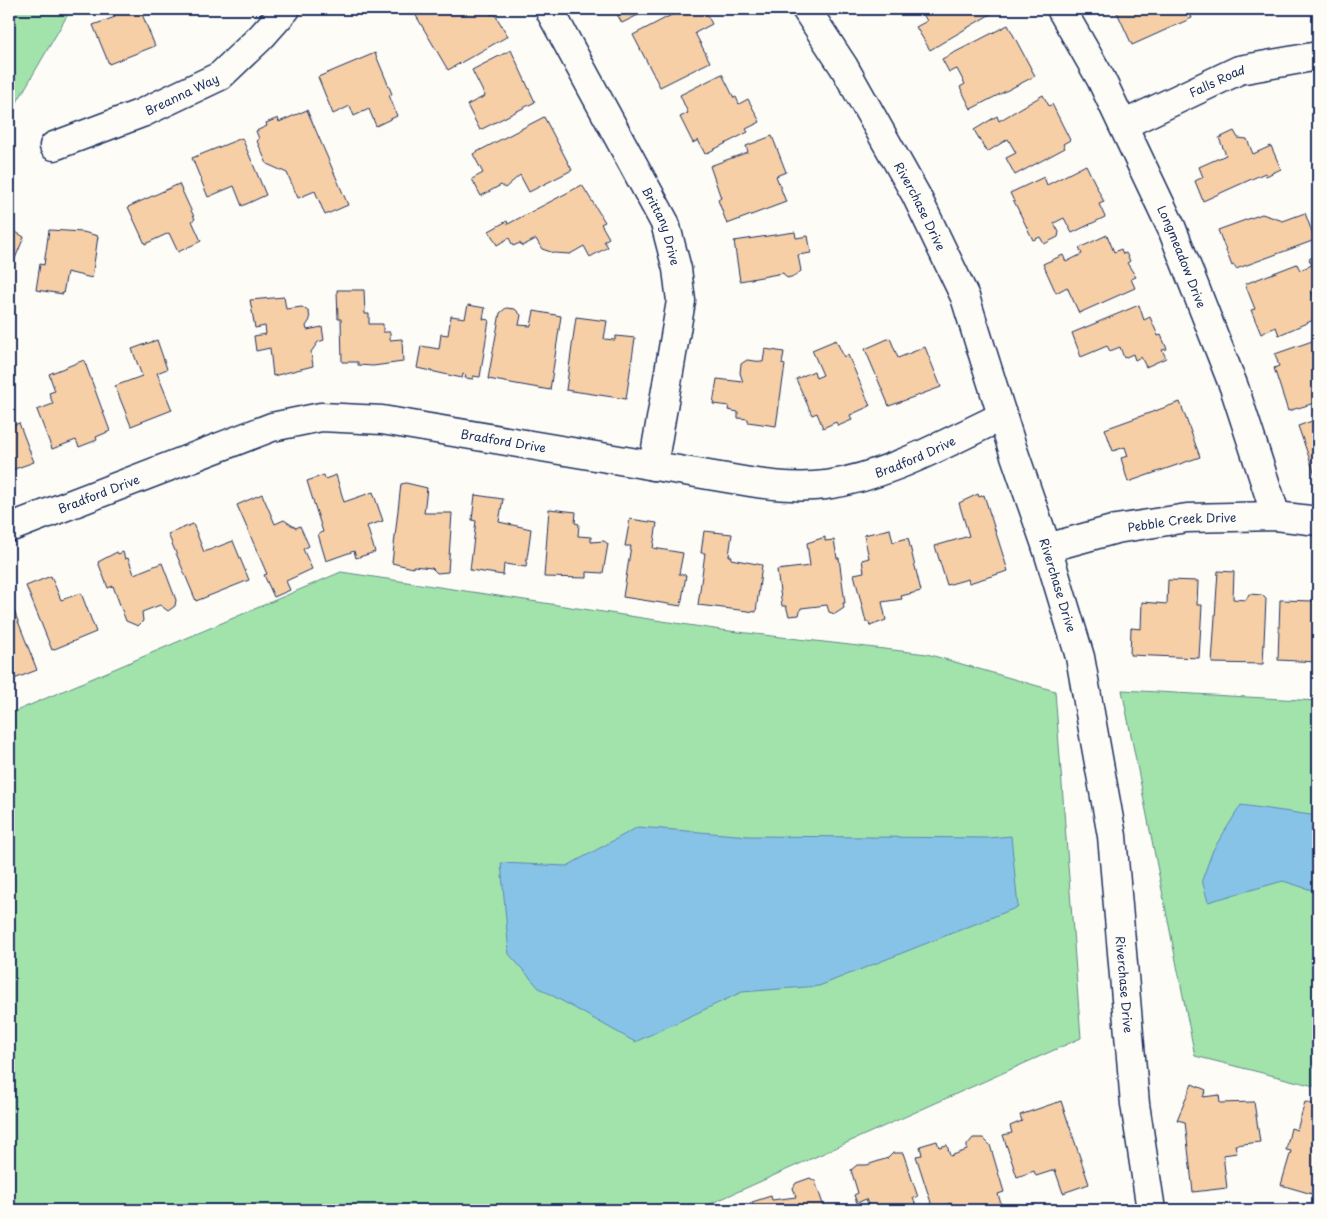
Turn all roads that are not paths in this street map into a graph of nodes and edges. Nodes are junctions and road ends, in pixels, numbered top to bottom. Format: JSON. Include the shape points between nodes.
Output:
{"nodes":[{"id":1,"x":286,"y":9,"type":"edge"},
{"id":2,"x":549,"y":9,"type":"edge"},
{"id":3,"x":806,"y":9,"type":"edge"},
{"id":4,"x":1061,"y":9,"type":"edge"},
{"id":5,"x":1318,"y":56,"type":"edge"},
{"id":6,"x":1123,"y":125,"type":"junction"},
{"id":7,"x":54,"y":146,"type":"dead end"},
{"id":8,"x":1003,"y":416,"type":"junction"},
{"id":9,"x":653,"y":466,"type":"junction"},
{"id":10,"x":1276,"y":516,"type":"junction"},
{"id":11,"x":1318,"y":522,"type":"edge"},
{"id":12,"x":9,"y":528,"type":"edge"},
{"id":13,"x":1048,"y":548,"type":"junction"},
{"id":14,"x":1151,"y":1210,"type":"edge"}],
"edges":[{"from":1,"to":7,"type":"street","name":"Breanna Way","via":[[220,76],[142,113]]},
{"from":2,"to":9,"type":"street","name":"Brittany Drive","via":[[665,223],[677,269],[682,301]]},
{"from":3,"to":8,"type":"street","name":"Riverchase Drive","via":[[844,67],[916,194],[965,297]]},
{"from":4,"to":6,"type":"street","name":"Longmeadow Drive"},
{"from":5,"to":6,"type":"street","name":"Falls Road","via":[[1239,70]]},
{"from":6,"to":10,"type":"street","name":"Longmeadow Drive","via":[[1176,238],[1234,387]]},
{"from":8,"to":9,"type":"street","name":"Bradford Drive","via":[[912,459],[864,476],[826,484],[785,487]]},
{"from":8,"to":13,"type":"street","name":"Riverchase Drive"},
{"from":9,"to":12,"type":"street","name":"Bradford Drive","via":[[382,420],[321,417],[272,427]]},
{"from":10,"to":11,"type":"street","name":"Pebble Creek Drive"},
{"from":10,"to":13,"type":"street","name":"Pebble Creek Drive","via":[[1187,518],[1116,529]]},
{"from":13,"to":14,"type":"street","name":"Riverchase Drive","via":[[1080,657],[1112,836],[1135,1104]]}]}
